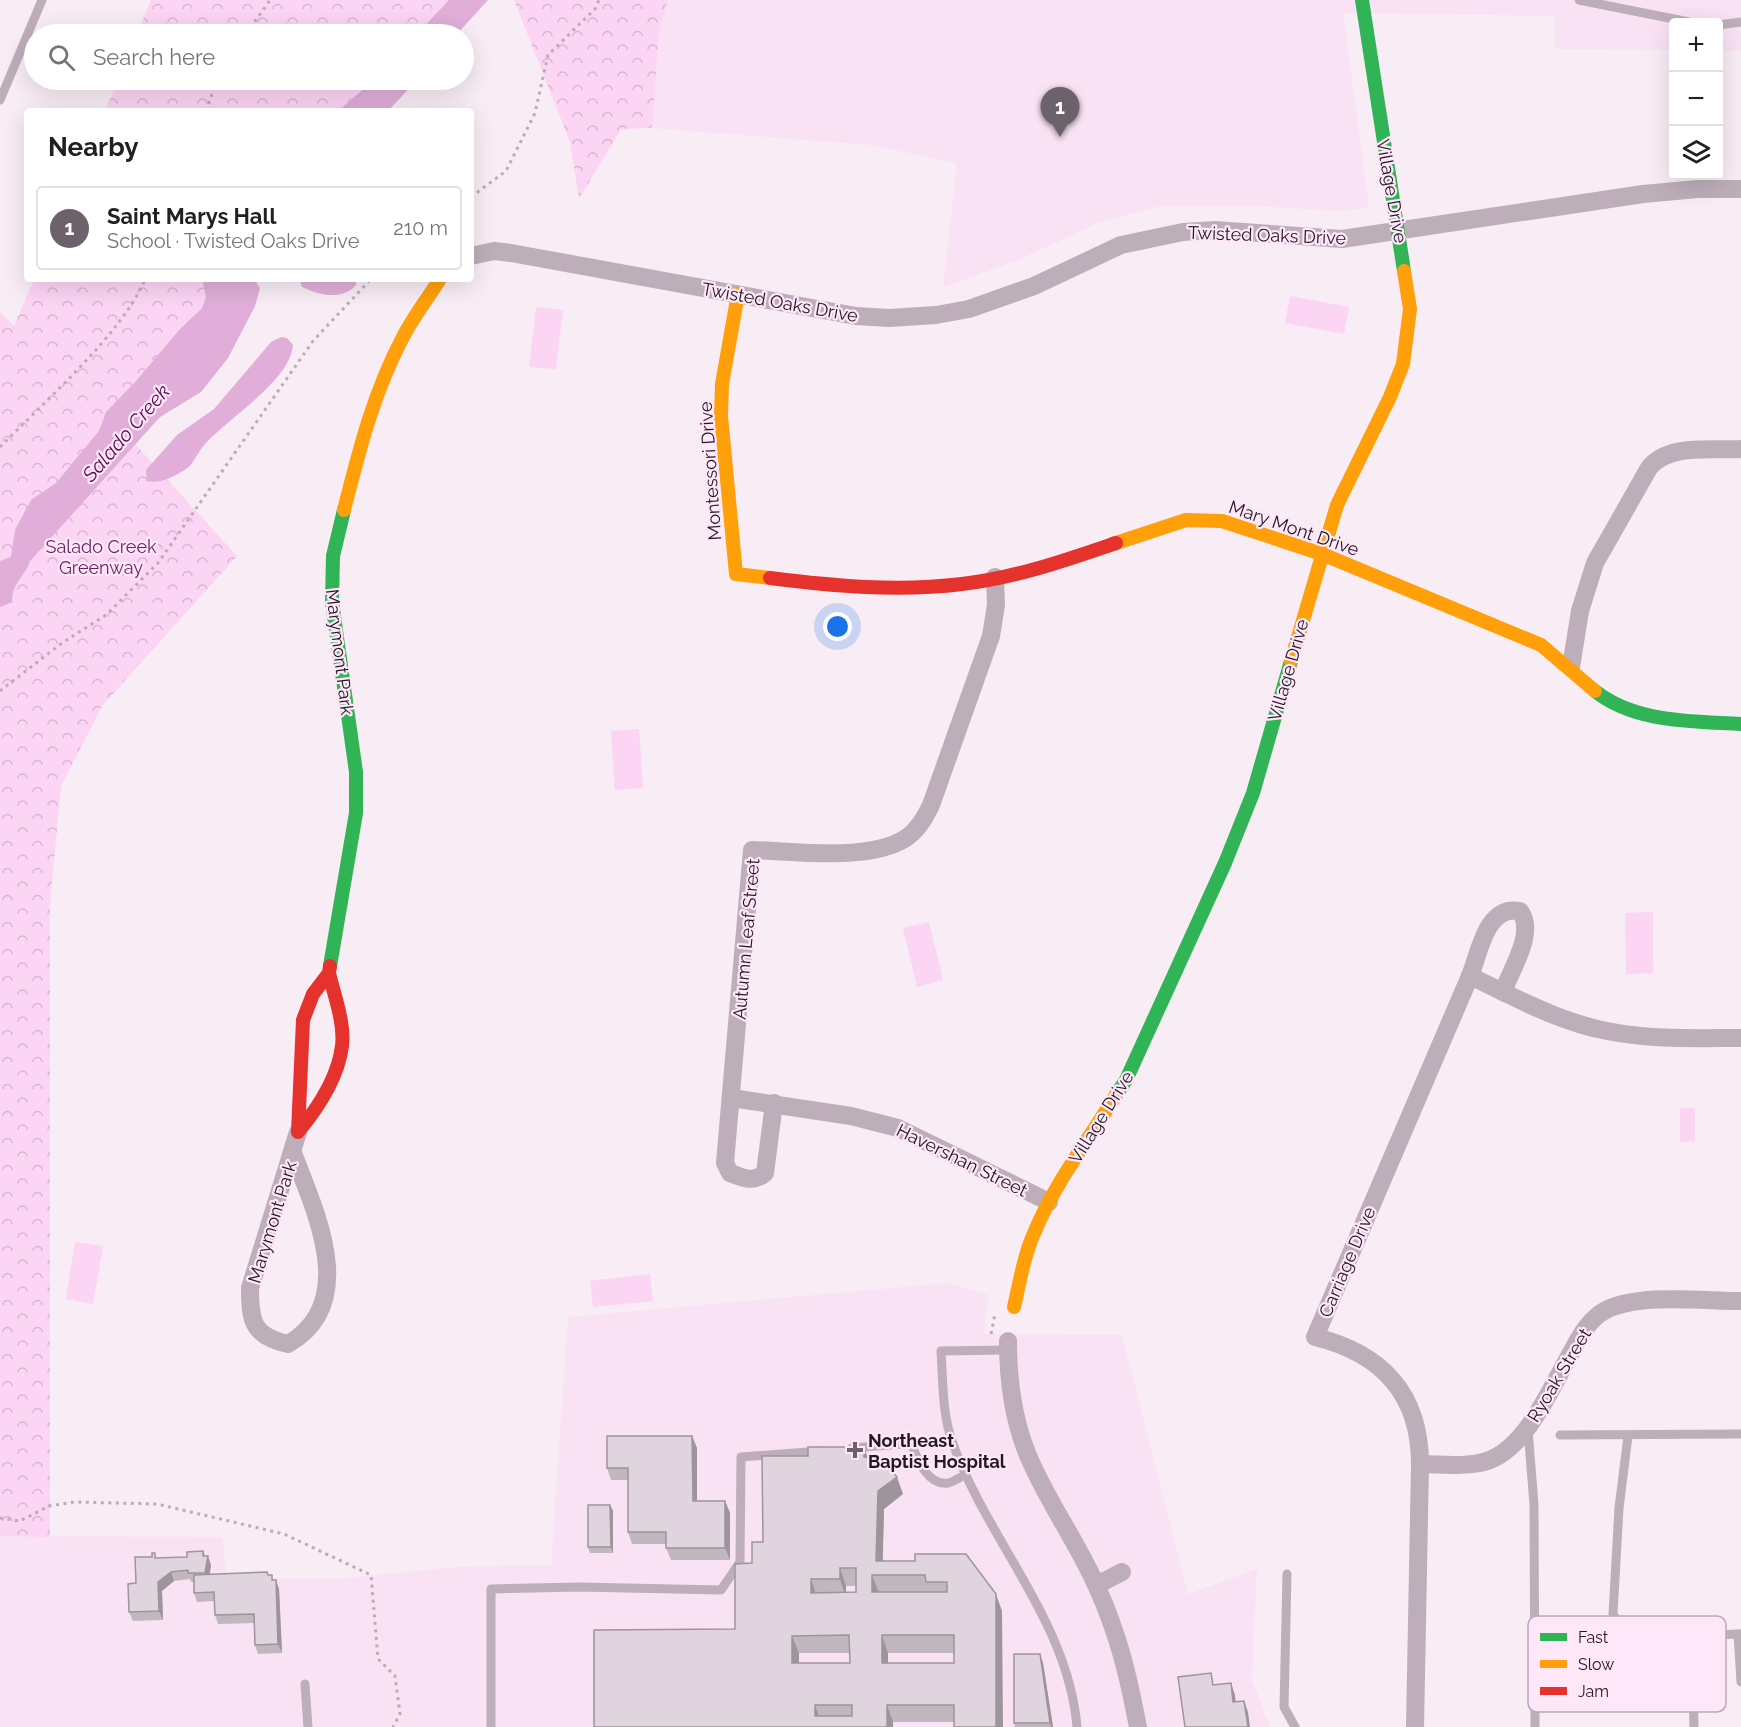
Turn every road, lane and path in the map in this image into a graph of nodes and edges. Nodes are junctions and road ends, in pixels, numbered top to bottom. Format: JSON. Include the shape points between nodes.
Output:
{"nodes":[{"id":1,"x":42,"y":0,"type":"edge"},
{"id":2,"x":270,"y":0,"type":"edge"},
{"id":3,"x":599,"y":0,"type":"edge"},
{"id":4,"x":1362,"y":0,"type":"edge"},
{"id":5,"x":1579,"y":0,"type":"edge"},
{"id":6,"x":1669,"y":18,"type":"edge"},
{"id":7,"x":1741,"y":22,"type":"edge"},
{"id":8,"x":32,"y":24,"type":"edge"},
{"id":9,"x":253,"y":24,"type":"edge"},
{"id":10,"x":1723,"y":24,"type":"edge"},
{"id":11,"x":24,"y":43,"type":"edge"},
{"id":12,"x":213,"y":90,"type":"edge"},
{"id":13,"x":0,"y":100,"type":"edge"},
{"id":14,"x":207,"y":108,"type":"edge"},
{"id":15,"x":1741,"y":189,"type":"edge"},
{"id":16,"x":474,"y":195,"type":"edge"},
{"id":17,"x":1399,"y":229,"type":"junction"},
{"id":18,"x":474,"y":255,"type":"edge"},
{"id":19,"x":143,"y":282,"type":"edge"},
{"id":20,"x":368,"y":282,"type":"edge"},
{"id":21,"x":438,"y":282,"type":"edge"},
{"id":22,"x":738,"y":294,"type":"junction"},
{"id":23,"x":0,"y":447,"type":"edge"},
{"id":24,"x":1741,"y":449,"type":"edge"},
{"id":25,"x":1322,"y":554,"type":"junction"},
{"id":26,"x":736,"y":574,"type":"joint"},
{"id":27,"x":995,"y":577,"type":"junction"},
{"id":28,"x":1570,"y":666,"type":"junction"},
{"id":29,"x":0,"y":691,"type":"edge"},
{"id":30,"x":1741,"y":723,"type":"edge"},
{"id":31,"x":328,"y":973,"type":"junction"},
{"id":32,"x":1470,"y":976,"type":"junction"},
{"id":33,"x":1503,"y":992,"type":"junction"},
{"id":34,"x":1741,"y":1038,"type":"edge"},
{"id":35,"x":732,"y":1098,"type":"junction"},
{"id":36,"x":774,"y":1103,"type":"junction"},
{"id":37,"x":298,"y":1132,"type":"junction"},
{"id":38,"x":293,"y":1153,"type":"junction"},
{"id":39,"x":1049,"y":1202,"type":"junction"},
{"id":40,"x":1741,"y":1301,"type":"edge"},
{"id":41,"x":1014,"y":1307,"type":"joint"},
{"id":42,"x":1008,"y":1345,"type":"junction"},
{"id":43,"x":1528,"y":1428,"type":"junction"},
{"id":44,"x":1741,"y":1434,"type":"edge"},
{"id":45,"x":1560,"y":1435,"type":"dead end"},
{"id":46,"x":1628,"y":1436,"type":"junction"},
{"id":47,"x":951,"y":1440,"type":"junction"},
{"id":48,"x":911,"y":1443,"type":"junction"},
{"id":49,"x":843,"y":1449,"type":"edge"},
{"id":50,"x":832,"y":1450,"type":"edge"},
{"id":51,"x":1420,"y":1464,"type":"junction"},
{"id":52,"x":966,"y":1474,"type":"junction"},
{"id":53,"x":0,"y":1518,"type":"edge"},
{"id":54,"x":1122,"y":1572,"type":"dead end"},
{"id":55,"x":1287,"y":1574,"type":"dead end"},
{"id":56,"x":1096,"y":1585,"type":"junction"},
{"id":57,"x":1535,"y":1616,"type":"edge"},
{"id":58,"x":1614,"y":1616,"type":"edge"},
{"id":59,"x":1739,"y":1634,"type":"edge"},
{"id":60,"x":1741,"y":1682,"type":"edge"},
{"id":61,"x":305,"y":1684,"type":"dead end"},
{"id":62,"x":1535,"y":1712,"type":"edge"},
{"id":63,"x":1694,"y":1712,"type":"edge"},
{"id":64,"x":308,"y":1727,"type":"edge"},
{"id":65,"x":393,"y":1727,"type":"edge"},
{"id":66,"x":491,"y":1727,"type":"edge"},
{"id":67,"x":1077,"y":1727,"type":"edge"},
{"id":68,"x":1138,"y":1727,"type":"edge"},
{"id":69,"x":1295,"y":1727,"type":"edge"},
{"id":70,"x":1415,"y":1727,"type":"edge"},
{"id":71,"x":1535,"y":1727,"type":"edge"},
{"id":72,"x":1694,"y":1727,"type":"edge"}],
"edges":[{"from":1,"to":8,"type":"lane"},
{"from":2,"to":9,"type":"path"},
{"from":3,"to":16,"type":"path","via":[[595,9],[548,56],[535,113],[506,171]]},
{"from":4,"to":17,"type":"street","name":"Village Drive"},
{"from":5,"to":6,"type":"lane"},
{"from":7,"to":10,"type":"lane"},
{"from":11,"to":13,"type":"lane"},
{"from":12,"to":14,"type":"path"},
{"from":15,"to":17,"type":"street","name":"Twisted Oaks Drive","via":[[1643,194]]},
{"from":17,"to":22,"type":"street","name":"Twisted Oaks Drive","via":[[1342,239],[1215,230],[1152,237],[1091,257],[1034,286],[969,309],[936,315],[856,316]]},
{"from":17,"to":25,"type":"street","name":"Village Drive","via":[[1410,309],[1404,356],[1388,402],[1348,475]]},
{"from":18,"to":22,"type":"street","name":"Twisted Oaks Drive","via":[[494,251],[511,253]]},
{"from":19,"to":23,"type":"path","via":[[98,347]]},
{"from":20,"to":29,"type":"path","via":[[314,341],[158,563],[106,615]]},
{"from":21,"to":31,"type":"street","name":"Marymont Park","via":[[403,336],[380,387],[362,439],[333,556],[332,602],[356,772],[356,803]]},
{"from":22,"to":26,"type":"street","name":"Montessori Drive","via":[[722,384]]},
{"from":24,"to":28,"type":"street","via":[[1672,452],[1655,460],[1594,563]]},
{"from":25,"to":27,"type":"street","name":"Mary Mont Drive","via":[[1222,521],[1186,520],[1048,566]]},
{"from":25,"to":28,"type":"street","name":"Mary Mont Drive","via":[[1541,645]]},
{"from":25,"to":39,"type":"street","name":"Village Drive","via":[[1252,793],[1225,863],[1126,1080]]},
{"from":26,"to":27,"type":"street","name":"Mary Mont Drive","via":[[852,588],[963,584]]},
{"from":27,"to":35,"type":"street","name":"Autumn Leaf Street","via":[[991,636],[931,806],[916,829],[895,843],[868,850],[752,850]]},
{"from":28,"to":30,"type":"street","name":"Mary Mont Drive","via":[[1602,696],[1630,711]]},
{"from":31,"to":37,"type":"street","name":"Marymont Park","via":[[313,993],[303,1020]]},
{"from":31,"to":37,"type":"street","name":"Marymont Park","via":[[342,1045],[317,1110]]},
{"from":32,"to":33,"type":"street"},
{"from":32,"to":33,"type":"street","name":"Carriage Drive","via":[[1491,921],[1500,912],[1520,911],[1527,920],[1526,931]]},
{"from":32,"to":51,"type":"street","name":"Carriage Drive","via":[[1315,1337],[1360,1352],[1391,1378],[1412,1411]]},
{"from":33,"to":34,"type":"street","via":[[1605,1031],[1668,1038]]},
{"from":35,"to":36,"type":"street","name":"Havershan Street"},
{"from":35,"to":36,"type":"street","name":"Autumn Leaf Street","via":[[725,1163],[730,1173],[751,1179],[765,1173]]},
{"from":36,"to":39,"type":"street","name":"Havershan Street","via":[[898,1128]]},
{"from":37,"to":38,"type":"street","name":"Marymont Park"},
{"from":38,"to":38,"type":"street","name":"Marymont Park","via":[[284,1171],[250,1288],[255,1327],[268,1339],[288,1344],[305,1335],[325,1299],[328,1253]]},
{"from":39,"to":41,"type":"street","name":"Village Drive","via":[[1024,1260]]},
{"from":40,"to":43,"type":"street","name":"Ryoak Street","via":[[1638,1301],[1604,1311],[1577,1342]]},
{"from":41,"to":42,"type":"path","via":[[997,1306],[990,1340]]},
{"from":42,"to":47,"type":"lane","via":[[941,1351]]},
{"from":42,"to":56,"type":"street","via":[[1014,1406],[1026,1452]]},
{"from":43,"to":51,"type":"street","name":"Ryoak Street","via":[[1511,1447],[1480,1463]]},
{"from":43,"to":57,"type":"lane","via":[[1534,1504]]},
{"from":44,"to":46,"type":"lane"},
{"from":45,"to":46,"type":"lane"},
{"from":46,"to":58,"type":"lane","via":[[1619,1508]]},
{"from":47,"to":48,"type":"lane"},
{"from":47,"to":52,"type":"lane"},
{"from":48,"to":49,"type":"lane"},
{"from":48,"to":52,"type":"lane","via":[[933,1480],[948,1483]]},
{"from":50,"to":66,"type":"lane","via":[[741,1457],[740,1562],[722,1590],[491,1589]]},
{"from":51,"to":70,"type":"street","name":"Carriage Drive"},
{"from":52,"to":67,"type":"lane","via":[[1063,1661],[1075,1700]]},
{"from":53,"to":65,"type":"path","via":[[20,1521],[49,1506],[74,1503],[157,1504],[284,1534],[371,1575],[378,1659],[395,1676],[400,1714]]},
{"from":54,"to":56,"type":"street"},
{"from":55,"to":69,"type":"lane","via":[[1284,1707]]},
{"from":56,"to":68,"type":"street","via":[[1120,1643]]},
{"from":59,"to":60,"type":"lane"},
{"from":61,"to":64,"type":"lane"},
{"from":62,"to":71,"type":"lane"},
{"from":63,"to":72,"type":"lane"}]}
